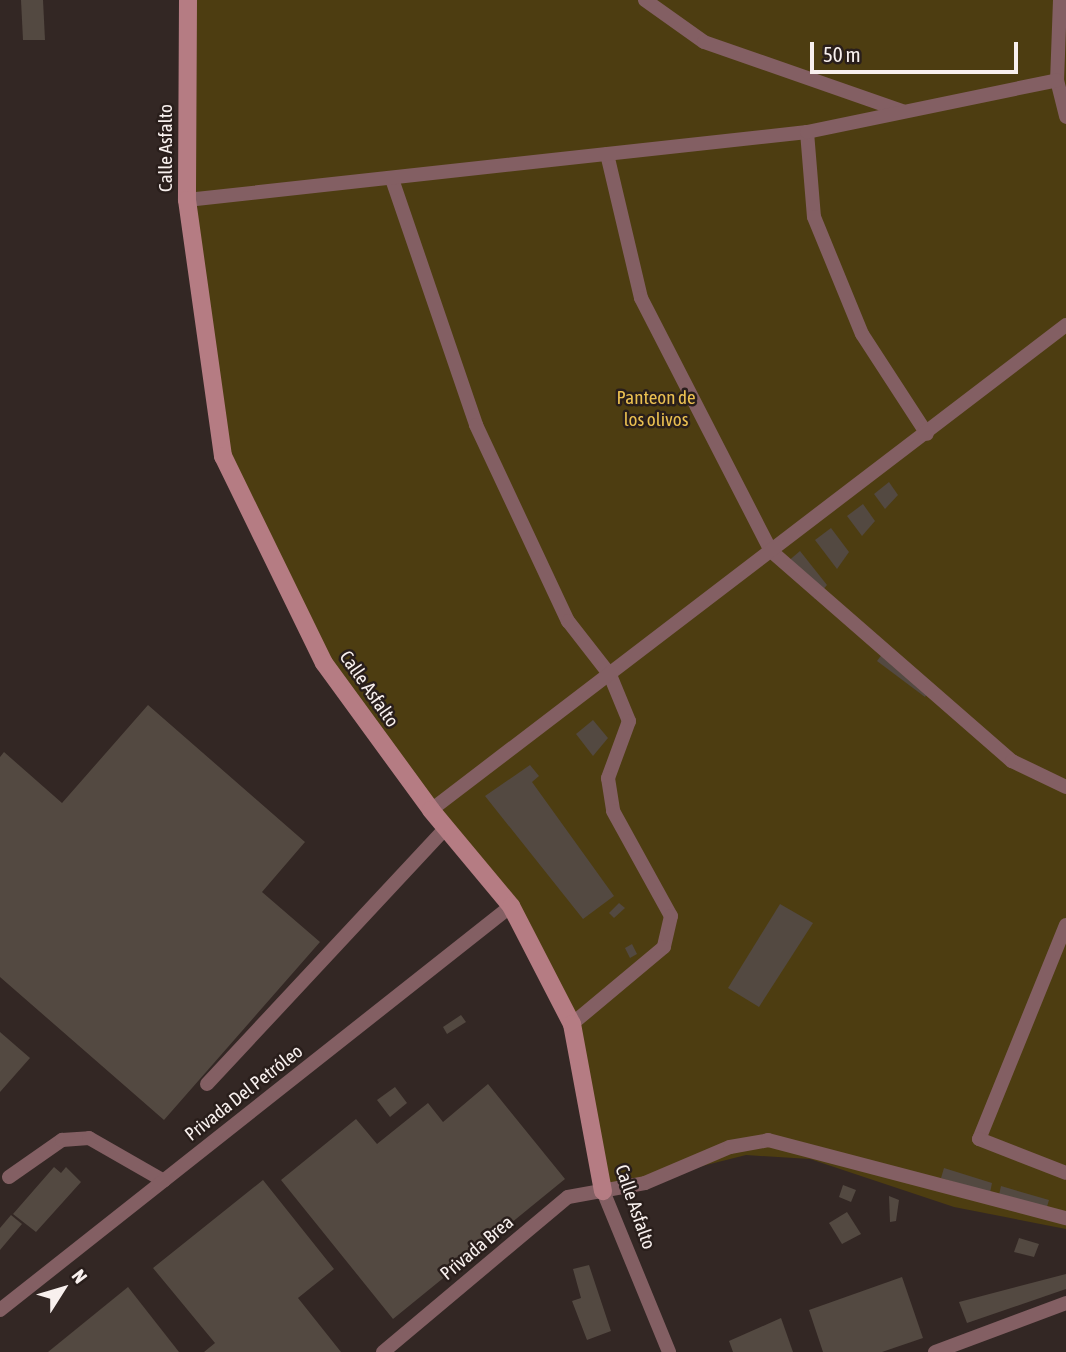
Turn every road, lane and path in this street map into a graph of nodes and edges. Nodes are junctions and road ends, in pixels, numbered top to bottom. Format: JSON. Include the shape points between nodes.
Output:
{"nodes":[{"id":1,"x":187,"y":0,"type":"edge"},
{"id":2,"x":645,"y":0,"type":"edge"},
{"id":3,"x":1060,"y":0,"type":"edge"},
{"id":4,"x":1058,"y":80,"type":"junction"},
{"id":5,"x":905,"y":112,"type":"junction"},
{"id":6,"x":1066,"y":117,"type":"edge"},
{"id":7,"x":807,"y":132,"type":"junction"},
{"id":8,"x":607,"y":154,"type":"junction"},
{"id":9,"x":393,"y":182,"type":"junction"},
{"id":10,"x":187,"y":200,"type":"junction"},
{"id":11,"x":1066,"y":325,"type":"edge"},
{"id":12,"x":928,"y":434,"type":"junction"},
{"id":13,"x":771,"y":551,"type":"junction"},
{"id":14,"x":610,"y":676,"type":"junction"},
{"id":15,"x":1066,"y":787,"type":"edge"},
{"id":16,"x":431,"y":810,"type":"junction"},
{"id":17,"x":446,"y":828,"type":"junction"},
{"id":18,"x":511,"y":906,"type":"junction"},
{"id":19,"x":1066,"y":925,"type":"edge"},
{"id":20,"x":572,"y":1024,"type":"junction"},
{"id":21,"x":206,"y":1084,"type":"dead end"},
{"id":22,"x":1066,"y":1173,"type":"edge"},
{"id":23,"x":9,"y":1177,"type":"dead end"},
{"id":24,"x":164,"y":1181,"type":"junction"},
{"id":25,"x":603,"y":1191,"type":"junction"},
{"id":26,"x":1066,"y":1218,"type":"edge"},
{"id":27,"x":1066,"y":1303,"type":"edge"},
{"id":28,"x":0,"y":1310,"type":"edge"},
{"id":29,"x":952,"y":1349,"type":"edge"},
{"id":30,"x":383,"y":1352,"type":"edge"},
{"id":31,"x":669,"y":1352,"type":"edge"},
{"id":32,"x":934,"y":1352,"type":"edge"}],
"edges":[{"from":1,"to":10,"type":"street","name":"Calle Asfalto"},
{"from":2,"to":5,"type":"lane","via":[[704,42]]},
{"from":3,"to":4,"type":"lane"},
{"from":4,"to":5,"type":"lane"},
{"from":4,"to":6,"type":"lane"},
{"from":5,"to":7,"type":"lane"},
{"from":7,"to":8,"type":"lane"},
{"from":7,"to":12,"type":"lane","via":[[814,217],[862,334]]},
{"from":8,"to":9,"type":"lane"},
{"from":8,"to":13,"type":"lane","via":[[642,298]]},
{"from":9,"to":10,"type":"lane"},
{"from":9,"to":14,"type":"lane","via":[[476,425],[568,621]]},
{"from":10,"to":16,"type":"street","name":"Calle Asfalto","via":[[223,456],[324,663]]},
{"from":11,"to":12,"type":"lane"},
{"from":12,"to":13,"type":"lane"},
{"from":13,"to":14,"type":"lane"},
{"from":13,"to":15,"type":"lane","via":[[1012,761]]},
{"from":14,"to":16,"type":"lane"},
{"from":14,"to":20,"type":"lane","via":[[629,721],[608,778],[613,811],[671,916],[670,936]]},
{"from":16,"to":17,"type":"street","name":"Calle Asfalto"},
{"from":17,"to":18,"type":"street","name":"Calle Asfalto"},
{"from":17,"to":21,"type":"lane"},
{"from":18,"to":20,"type":"street","name":"Calle Asfalto"},
{"from":18,"to":24,"type":"lane","name":"Privada Del Petróleo"},
{"from":19,"to":22,"type":"lane","via":[[979,1139]]},
{"from":20,"to":25,"type":"street","name":"Calle Asfalto"},
{"from":23,"to":24,"type":"lane","via":[[62,1140],[89,1138]]},
{"from":24,"to":28,"type":"lane","name":"Privada Del Petróleo"},
{"from":25,"to":26,"type":"lane","name":"Privada Brea","via":[[645,1183],[730,1147],[785,1140]]},
{"from":25,"to":30,"type":"lane","name":"Privada Brea","via":[[568,1197]]},
{"from":25,"to":31,"type":"lane","name":"Calle Asfalto"},
{"from":27,"to":29,"type":"lane"},
{"from":29,"to":32,"type":"lane"}]}
